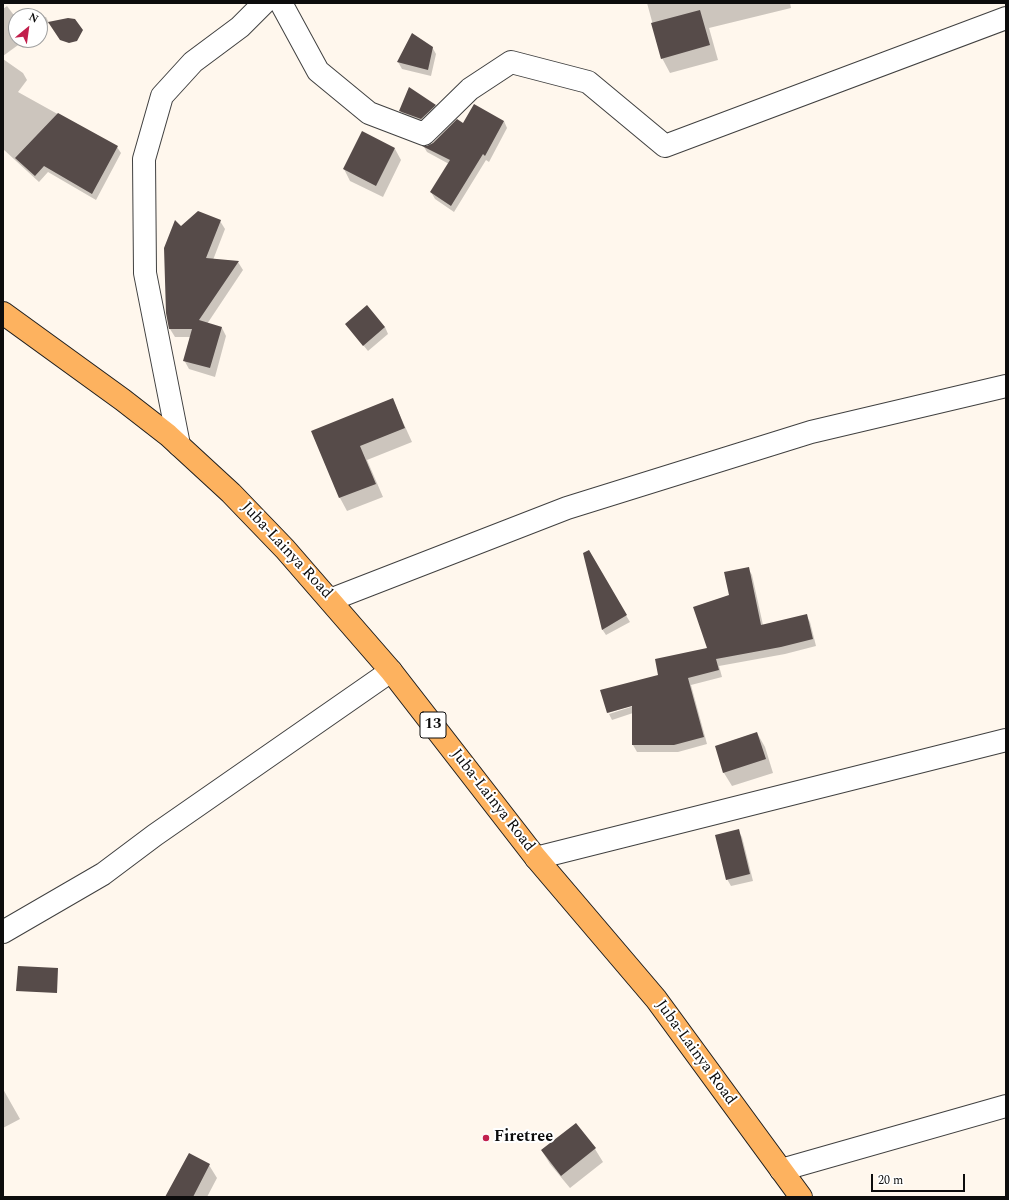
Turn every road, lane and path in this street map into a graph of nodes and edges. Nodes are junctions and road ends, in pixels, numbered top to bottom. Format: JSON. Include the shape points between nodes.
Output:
{"nodes":[{"id":1,"x":264,"y":3,"type":"edge"},
{"id":2,"x":281,"y":3,"type":"edge"},
{"id":3,"x":1006,"y":18,"type":"edge"},
{"id":4,"x":3,"y":313,"type":"edge"},
{"id":5,"x":1006,"y":386,"type":"edge"},
{"id":6,"x":179,"y":445,"type":"junction"},
{"id":7,"x":330,"y":600,"type":"junction"},
{"id":8,"x":391,"y":671,"type":"junction"},
{"id":9,"x":1006,"y":740,"type":"edge"},
{"id":10,"x":536,"y":858,"type":"junction"},
{"id":11,"x":3,"y":932,"type":"edge"},
{"id":12,"x":1006,"y":1106,"type":"edge"},
{"id":13,"x":781,"y":1170,"type":"junction"},
{"id":14,"x":801,"y":1197,"type":"edge"}],
"edges":[{"from":1,"to":6,"type":"street","via":[[240,26],[193,62],[162,96],[144,159],[144,272]]},
{"from":2,"to":3,"type":"street","via":[[318,71],[369,113],[424,134],[470,89],[511,62],[588,82],[665,146]]},
{"from":4,"to":6,"type":"main road","name":"Juba-Lainya Road","number":"13","via":[[123,400]]},
{"from":5,"to":7,"type":"street","via":[[811,432],[567,508]]},
{"from":6,"to":7,"type":"main road","name":"Juba-Lainya Road","number":"13","via":[[231,492]]},
{"from":7,"to":8,"type":"main road","name":"Juba-Lainya Road","number":"13"},
{"from":8,"to":10,"type":"main road","name":"Juba-Lainya Road","number":"13"},
{"from":8,"to":11,"type":"street","via":[[103,874]]},
{"from":9,"to":10,"type":"street"},
{"from":10,"to":13,"type":"main road","name":"Juba-Lainya Road","number":"13","via":[[656,999]]},
{"from":12,"to":13,"type":"street"},
{"from":13,"to":14,"type":"main road","name":"Juba-Lainya Road","number":"13"}]}
